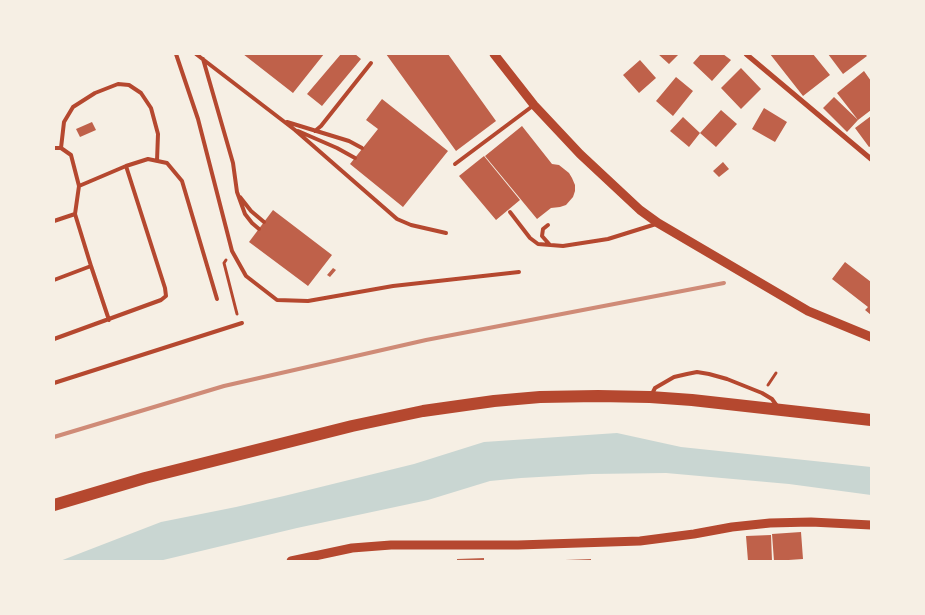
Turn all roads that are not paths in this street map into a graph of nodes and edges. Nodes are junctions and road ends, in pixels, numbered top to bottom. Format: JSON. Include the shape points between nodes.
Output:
{"nodes":[{"id":1,"x":176,"y":54,"type":"edge"},
{"id":2,"x":196,"y":54,"type":"edge"},
{"id":3,"x":494,"y":54,"type":"edge"},
{"id":4,"x":746,"y":54,"type":"edge"},
{"id":5,"x":203,"y":59,"type":"junction"},
{"id":6,"x":371,"y":63,"type":"dead end"},
{"id":7,"x":534,"y":105,"type":"junction"},
{"id":8,"x":282,"y":121,"type":"junction"},
{"id":9,"x":295,"y":130,"type":"junction"},
{"id":10,"x":315,"y":131,"type":"junction"},
{"id":11,"x":54,"y":148,"type":"edge"},
{"id":12,"x":61,"y":148,"type":"junction"},
{"id":13,"x":362,"y":148,"type":"dead end"},
{"id":14,"x":355,"y":158,"type":"dead end"},
{"id":15,"x":871,"y":159,"type":"edge"},
{"id":16,"x":157,"y":161,"type":"junction"},
{"id":17,"x":455,"y":164,"type":"dead end"},
{"id":18,"x":126,"y":166,"type":"junction"},
{"id":19,"x":79,"y":186,"type":"junction"},
{"id":20,"x":237,"y":192,"type":"junction"},
{"id":21,"x":510,"y":212,"type":"dead end"},
{"id":22,"x":75,"y":214,"type":"junction"},
{"id":23,"x":54,"y":221,"type":"edge"},
{"id":24,"x":264,"y":222,"type":"dead end"},
{"id":25,"x":658,"y":223,"type":"junction"},
{"id":26,"x":548,"y":225,"type":"dead end"},
{"id":27,"x":259,"y":229,"type":"dead end"},
{"id":28,"x":446,"y":233,"type":"dead end"},
{"id":29,"x":550,"y":245,"type":"junction"},
{"id":30,"x":91,"y":266,"type":"junction"},
{"id":31,"x":518,"y":272,"type":"dead end"},
{"id":32,"x":54,"y":280,"type":"edge"},
{"id":33,"x":217,"y":299,"type":"dead end"},
{"id":34,"x":109,"y":320,"type":"junction"},
{"id":35,"x":240,"y":324,"type":"road end"},
{"id":36,"x":871,"y":336,"type":"edge"},
{"id":37,"x":54,"y":339,"type":"edge"},
{"id":38,"x":54,"y":383,"type":"edge"},
{"id":39,"x":650,"y":397,"type":"junction"},
{"id":40,"x":780,"y":409,"type":"junction"},
{"id":41,"x":871,"y":420,"type":"edge"},
{"id":42,"x":54,"y":505,"type":"edge"},
{"id":43,"x":871,"y":525,"type":"edge"},
{"id":44,"x":291,"y":561,"type":"edge"}],
"edges":[{"from":1,"to":31,"type":"lane","via":[[198,119],[232,251],[246,276],[277,300],[308,301],[393,286]]},
{"from":2,"to":5,"type":"lane"},
{"from":3,"to":7,"type":"street"},
{"from":4,"to":15,"type":"street"},
{"from":5,"to":8,"type":"lane"},
{"from":5,"to":20,"type":"lane","via":[[233,163]]},
{"from":6,"to":10,"type":"lane"},
{"from":7,"to":17,"type":"lane"},
{"from":7,"to":25,"type":"street","via":[[580,154]]},
{"from":8,"to":9,"type":"lane"},
{"from":8,"to":10,"type":"lane"},
{"from":9,"to":14,"type":"lane"},
{"from":9,"to":28,"type":"lane","via":[[397,218],[411,226]]},
{"from":10,"to":13,"type":"lane"},
{"from":11,"to":12,"type":"lane"},
{"from":12,"to":16,"type":"lane","via":[[64,122],[73,106],[118,84],[141,92],[151,108],[158,134]]},
{"from":12,"to":19,"type":"lane","via":[[71,155]]},
{"from":16,"to":18,"type":"lane","via":[[148,159]]},
{"from":16,"to":33,"type":"lane","via":[[167,163],[182,181]]},
{"from":18,"to":19,"type":"lane"},
{"from":18,"to":34,"type":"lane","via":[[166,296]]},
{"from":19,"to":22,"type":"lane"},
{"from":20,"to":24,"type":"lane"},
{"from":20,"to":27,"type":"lane","via":[[245,214]]},
{"from":21,"to":29,"type":"lane","via":[[530,238],[538,244]]},
{"from":22,"to":23,"type":"lane"},
{"from":22,"to":30,"type":"lane"},
{"from":25,"to":29,"type":"lane","via":[[608,239]]},
{"from":25,"to":36,"type":"street","via":[[808,311]]},
{"from":26,"to":29,"type":"lane","via":[[542,236]]},
{"from":30,"to":32,"type":"lane"},
{"from":30,"to":34,"type":"lane"},
{"from":34,"to":37,"type":"lane"},
{"from":35,"to":38,"type":"lane"},
{"from":39,"to":40,"type":"main road"},
{"from":39,"to":40,"type":"lane","via":[[655,388],[674,377],[697,372],[727,379],[766,395]]},
{"from":39,"to":42,"type":"main road","via":[[540,396],[423,411],[145,478]]},
{"from":40,"to":41,"type":"main road"},
{"from":43,"to":44,"type":"street","via":[[770,523],[640,541],[391,545],[352,548]]}]}
